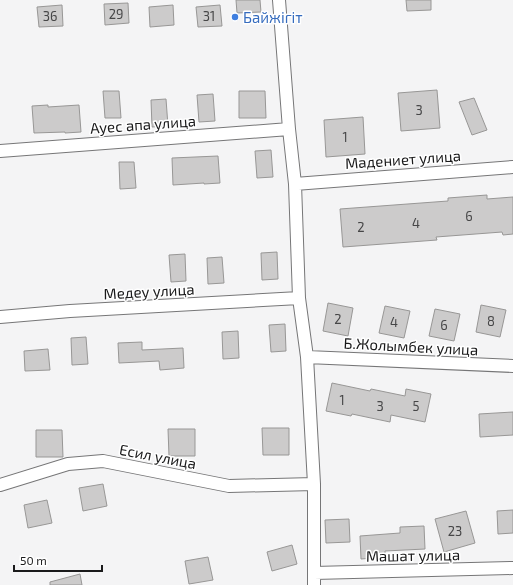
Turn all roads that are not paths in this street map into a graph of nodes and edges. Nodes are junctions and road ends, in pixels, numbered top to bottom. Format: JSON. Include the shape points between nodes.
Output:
{"nodes":[{"id":1,"x":279,"y":0,"type":"edge"},
{"id":2,"x":289,"y":130,"type":"junction"},
{"id":3,"x":0,"y":151,"type":"edge"},
{"id":4,"x":513,"y":167,"type":"edge"},
{"id":5,"x":295,"y":184,"type":"junction"},
{"id":6,"x":299,"y":298,"type":"junction"},
{"id":7,"x":0,"y":317,"type":"edge"},
{"id":8,"x":307,"y":357,"type":"junction"},
{"id":9,"x":513,"y":366,"type":"edge"},
{"id":10,"x":314,"y":484,"type":"junction"},
{"id":11,"x":0,"y":485,"type":"edge"},
{"id":12,"x":513,"y":568,"type":"edge"},
{"id":13,"x":314,"y":579,"type":"edge"}],
"edges":[{"from":1,"to":2,"type":"street"},
{"from":2,"to":3,"type":"street","name":"Ауес апа улица"},
{"from":2,"to":5,"type":"street"},
{"from":4,"to":5,"type":"street","name":"Мадениет улица"},
{"from":5,"to":6,"type":"street"},
{"from":6,"to":7,"type":"street","name":"Медеу улица"},
{"from":6,"to":8,"type":"street"},
{"from":8,"to":9,"type":"street","name":"Б.Жолымбек улица"},
{"from":8,"to":10,"type":"street"},
{"from":10,"to":11,"type":"street","name":"Есил улица","via":[[229,486],[103,461],[68,464]]},
{"from":10,"to":13,"type":"street"},
{"from":12,"to":13,"type":"street","name":"Машат улица"}]}
